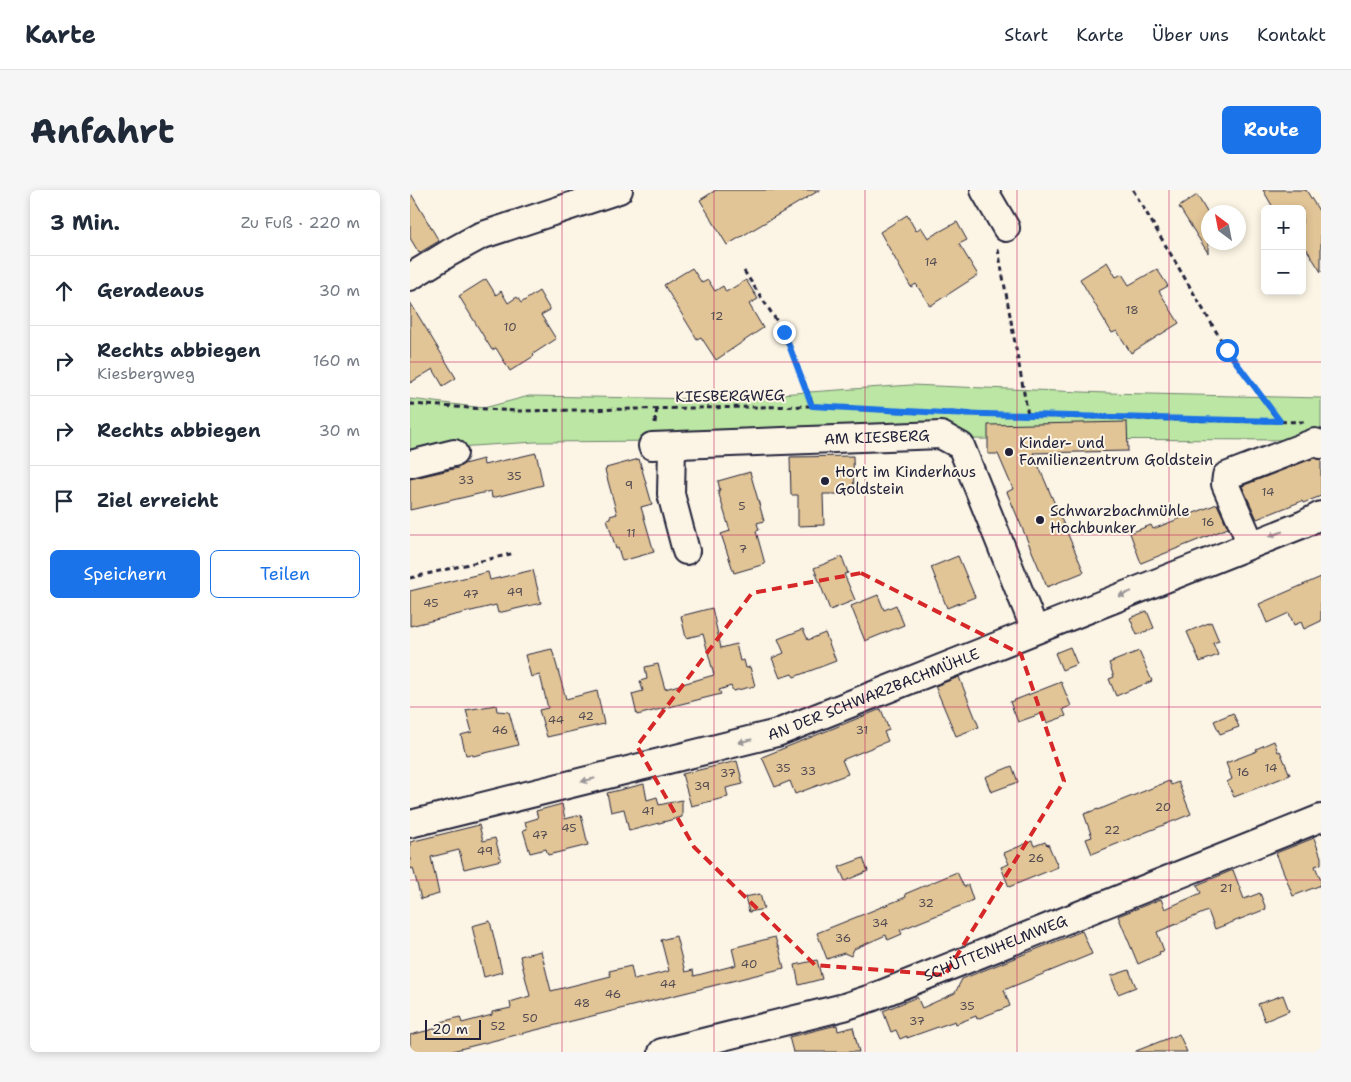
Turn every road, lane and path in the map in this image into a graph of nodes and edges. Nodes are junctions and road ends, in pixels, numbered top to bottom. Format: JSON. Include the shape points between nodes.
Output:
{"nodes":[{"id":1,"x":619,"y":190,"type":"edge"},
{"id":2,"x":984,"y":190,"type":"edge"},
{"id":3,"x":1133,"y":190,"type":"edge"},
{"id":4,"x":1006,"y":228,"type":"joint"},
{"id":5,"x":744,"y":271,"type":"dead end"},
{"id":6,"x":410,"y":277,"type":"edge"},
{"id":7,"x":410,"y":404,"type":"edge"},
{"id":8,"x":812,"y":406,"type":"junction"},
{"id":9,"x":925,"y":412,"type":"dead end"},
{"id":10,"x":944,"y":413,"type":"dead end"},
{"id":11,"x":1028,"y":415,"type":"junction"},
{"id":12,"x":1280,"y":421,"type":"junction"},
{"id":13,"x":1317,"y":433,"type":"edge"},
{"id":14,"x":454,"y":453,"type":"dead end"},
{"id":15,"x":410,"y":464,"type":"edge"},
{"id":16,"x":1321,"y":515,"type":"edge"},
{"id":17,"x":1251,"y":544,"type":"junction"},
{"id":18,"x":686,"y":551,"type":"dead end"},
{"id":19,"x":515,"y":553,"type":"dead end"},
{"id":20,"x":410,"y":578,"type":"edge"},
{"id":21,"x":1035,"y":630,"type":"junction"},
{"id":22,"x":1321,"y":818,"type":"edge"},
{"id":23,"x":410,"y":824,"type":"edge"},
{"id":24,"x":662,"y":1052,"type":"edge"}],
"edges":[{"from":1,"to":6,"type":"street","via":[[480,236]]},
{"from":2,"to":4,"type":"street"},
{"from":3,"to":12,"type":"path","via":[[1227,350]]},
{"from":4,"to":11,"type":"path","via":[[995,235]]},
{"from":5,"to":8,"type":"path","via":[[784,332]]},
{"from":7,"to":8,"type":"path","name":"KIESBERGWEG","via":[[516,411]]},
{"from":8,"to":9,"type":"path","name":"KIESBERGWEG"},
{"from":10,"to":11,"type":"path"},
{"from":11,"to":12,"type":"path"},
{"from":12,"to":13,"type":"path"},
{"from":13,"to":17,"type":"street","via":[[1315,442],[1226,476],[1226,484]]},
{"from":14,"to":15,"type":"street"},
{"from":16,"to":17,"type":"street","name":"AN DER SCHWARZBACHMÜHLE","one_way":true},
{"from":17,"to":21,"type":"street","name":"AN DER SCHWARZBACHMÜHLE","one_way":true},
{"from":18,"to":21,"type":"street","name":"AM KIESBERG","via":[[662,446],[941,435],[961,446]]},
{"from":19,"to":20,"type":"path"},
{"from":21,"to":23,"type":"street","name":"AN DER SCHWARZBACHMÜHLE","one_way":true,"via":[[777,733]]},
{"from":22,"to":24,"type":"street","name":"SCHÜTTENHELMWEG","via":[[871,998]]}]}
